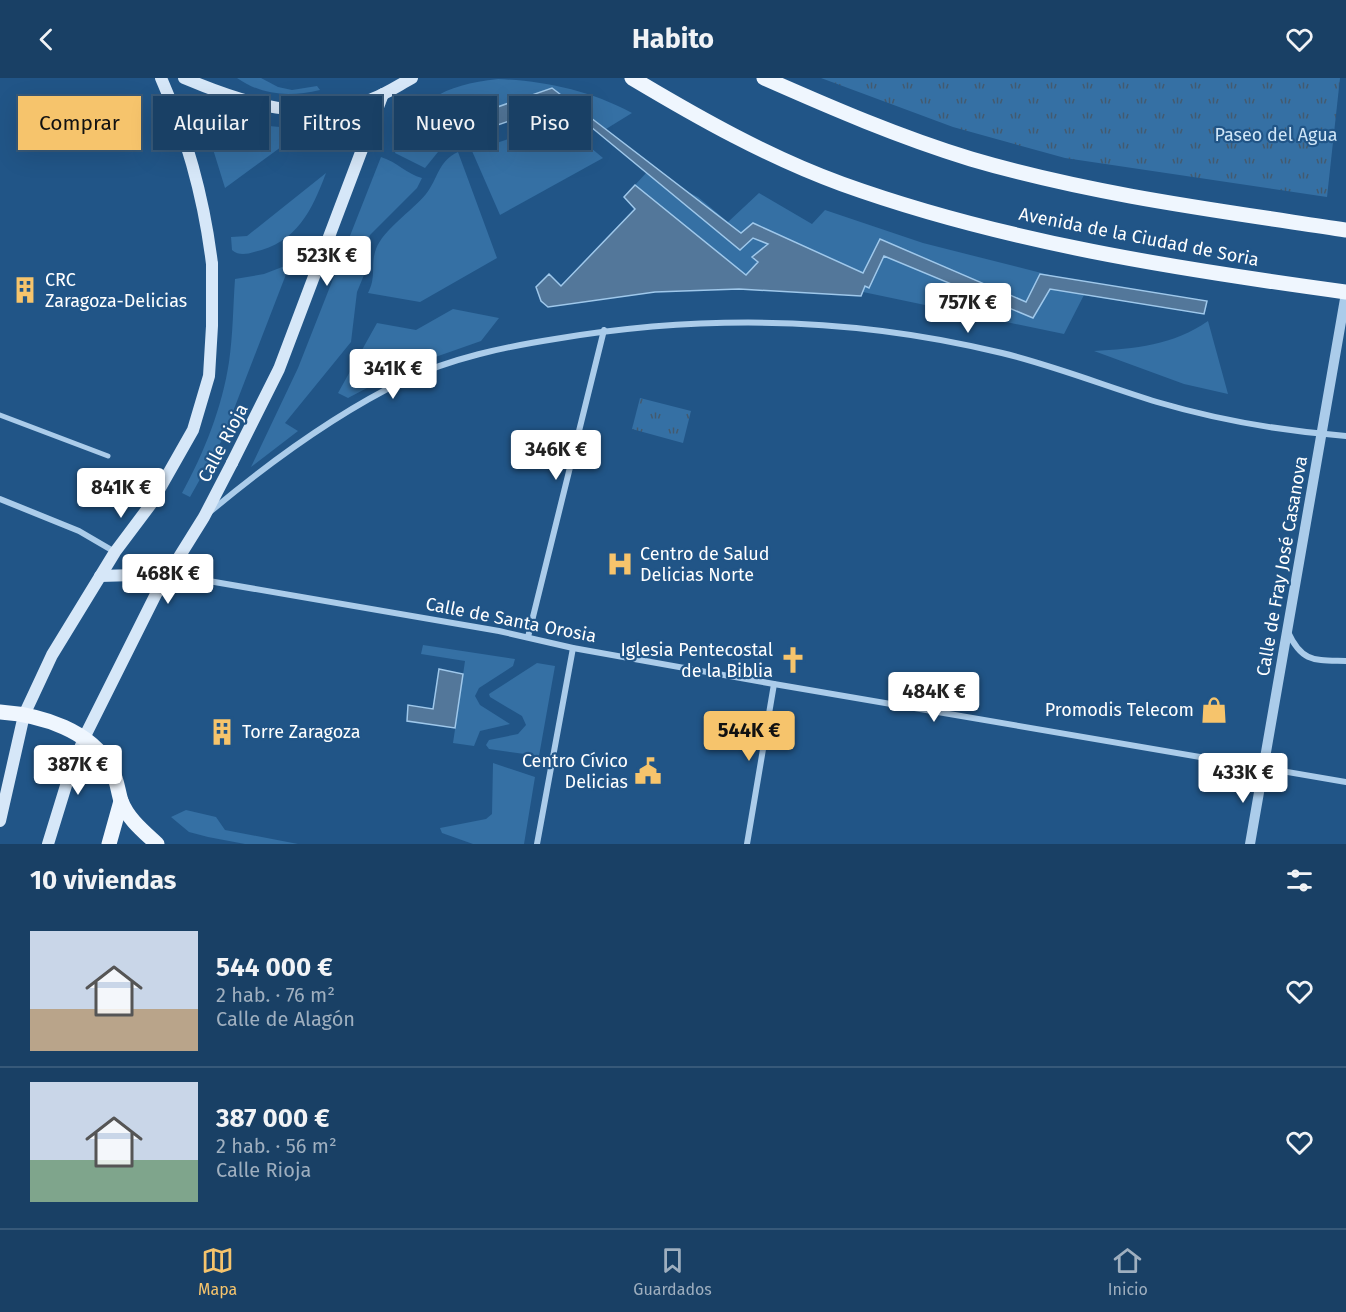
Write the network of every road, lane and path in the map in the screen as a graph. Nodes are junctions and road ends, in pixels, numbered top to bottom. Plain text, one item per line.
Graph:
1 (161, 78) edge
2 (184, 78) edge
3 (389, 78) edge
4 (412, 78) edge
5 (632, 78) edge
6 (764, 78) edge
7 (383, 94) junction
8 (1346, 230) edge
9 (1346, 292) edge
10 (604, 330) junction
11 (0, 415) edge
12 (1322, 434) junction
13 (1346, 436) edge
14 (108, 456) dead end
15 (0, 499) edge
16 (204, 517) junction
17 (115, 552) junction
18 (168, 574) junction
19 (100, 576) junction
20 (1288, 631) junction
21 (528, 637) junction
22 (573, 648) junction
23 (1346, 661) edge
24 (774, 684) junction
25 (0, 712) edge
26 (24, 715) junction
27 (84, 738) junction
28 (1262, 767) junction
29 (1346, 782) edge
30 (121, 801) junction
31 (0, 821) edge
32 (48, 844) edge
33 (109, 844) edge
34 (157, 844) edge
35 (537, 844) edge
36 (747, 844) edge
37 (1250, 844) edge

1 - 17 main road, Calle Rioja, bridge
2 - 7 main road
3 - 7 main road, Calle Rioja
4 - 7 main road
5 - 9 main road, Avenida de la Ciudad de Soria
6 - 8 main road
7 - 16 main road, Calle Rioja, bridge
9 - 12 street, Calle de Fray José Casanova
10 - 12 street
10 - 16 street
10 - 21 street
11 - 14 street
12 - 13 street
12 - 20 street, Calle de Fray José Casanova
15 - 17 street
16 - 18 main road, Calle Rioja
17 - 19 main road, Calle Rioja
18 - 19 main road
18 - 21 street, Calle de Santa Orosia
18 - 27 main road, Calle Rioja
19 - 26 main road, Calle Rioja
20 - 23 street
20 - 28 street, Calle de Fray José Casanova
21 - 22 street, Calle de Santa Orosia
22 - 24 street, Calle de Santa Orosia
22 - 35 street
24 - 28 street, Calle de Santa Orosia
24 - 36 street
25 - 26 main road
26 - 27 main road
26 - 31 main road, Calle Rioja
27 - 30 main road
27 - 32 main road, Calle Rioja
28 - 29 street, Calle de Santa Orosia
28 - 37 street, Calle de Fray José Casanova
30 - 33 main road
30 - 34 main road

